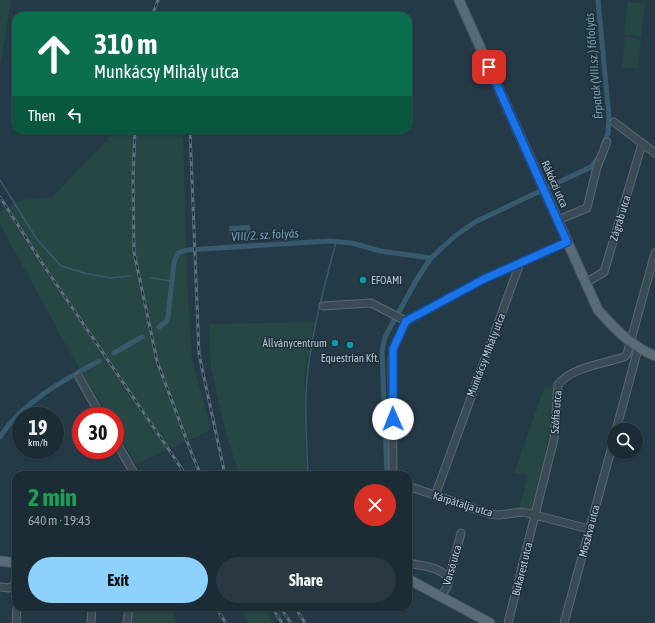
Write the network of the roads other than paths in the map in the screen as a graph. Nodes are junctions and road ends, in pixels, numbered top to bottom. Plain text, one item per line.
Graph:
1 (459, 0) edge
2 (614, 122) dead end
3 (607, 142) dead end
4 (642, 144) junction
5 (655, 153) edge
6 (558, 220) junction
7 (567, 242) junction
8 (655, 253) edge
9 (520, 264) junction
10 (585, 283) junction
11 (323, 306) dead end
12 (406, 321) junction
13 (635, 346) junction
14 (627, 354) junction
15 (655, 356) edge
16 (635, 358) junction
17 (79, 377) dead end
18 (96, 407) edge
19 (618, 423) edge
20 (124, 456) edge
21 (608, 459) edge
22 (133, 471) edge
23 (393, 471) edge
24 (412, 487) edge
25 (435, 496) junction
26 (536, 514) junction
27 (589, 529) junction
28 (461, 533) dead end
29 (0, 561) edge
30 (12, 562) edge
31 (412, 564) edge
32 (448, 578) junction
33 (412, 581) edge
34 (12, 586) edge
35 (0, 587) edge
36 (441, 596) junction
37 (17, 611) edge
38 (92, 611) edge
39 (128, 611) edge
40 (16, 623) edge
41 (91, 623) edge
42 (127, 623) edge
43 (490, 623) edge
44 (508, 623) edge
45 (564, 623) edge

1 - 6 main road, Rákóczi utca
2 - 4 street
3 - 6 street
4 - 5 street
4 - 10 street, Zágráb utca
6 - 7 main road, Rákóczi utca
7 - 9 street
7 - 10 main road, Rákóczi utca
8 - 13 street
9 - 12 street
9 - 25 street, Munkácsy Mihály utca
10 - 13 main road, Rákóczi utca
11 - 12 street
12 - 23 street
13 - 14 street
13 - 15 main road, Rákóczi utca
13 - 16 street
14 - 16 street
14 - 26 street, Szófia utca
16 - 19 street
17 - 18 street
20 - 22 street
21 - 27 street, Moszkva utca
24 - 25 street, Kárpátalja utca
25 - 26 street, Kárpátalja utca
26 - 27 street, Kárpátalja utca
26 - 44 street, Bukarest utca
27 - 45 street, Moszkva utca
28 - 32 street, Varsó utca
29 - 30 main road
31 - 32 street
32 - 36 street, Varsó utca
33 - 36 main road
34 - 35 street
36 - 43 main road
37 - 40 street
38 - 41 street
39 - 42 street

